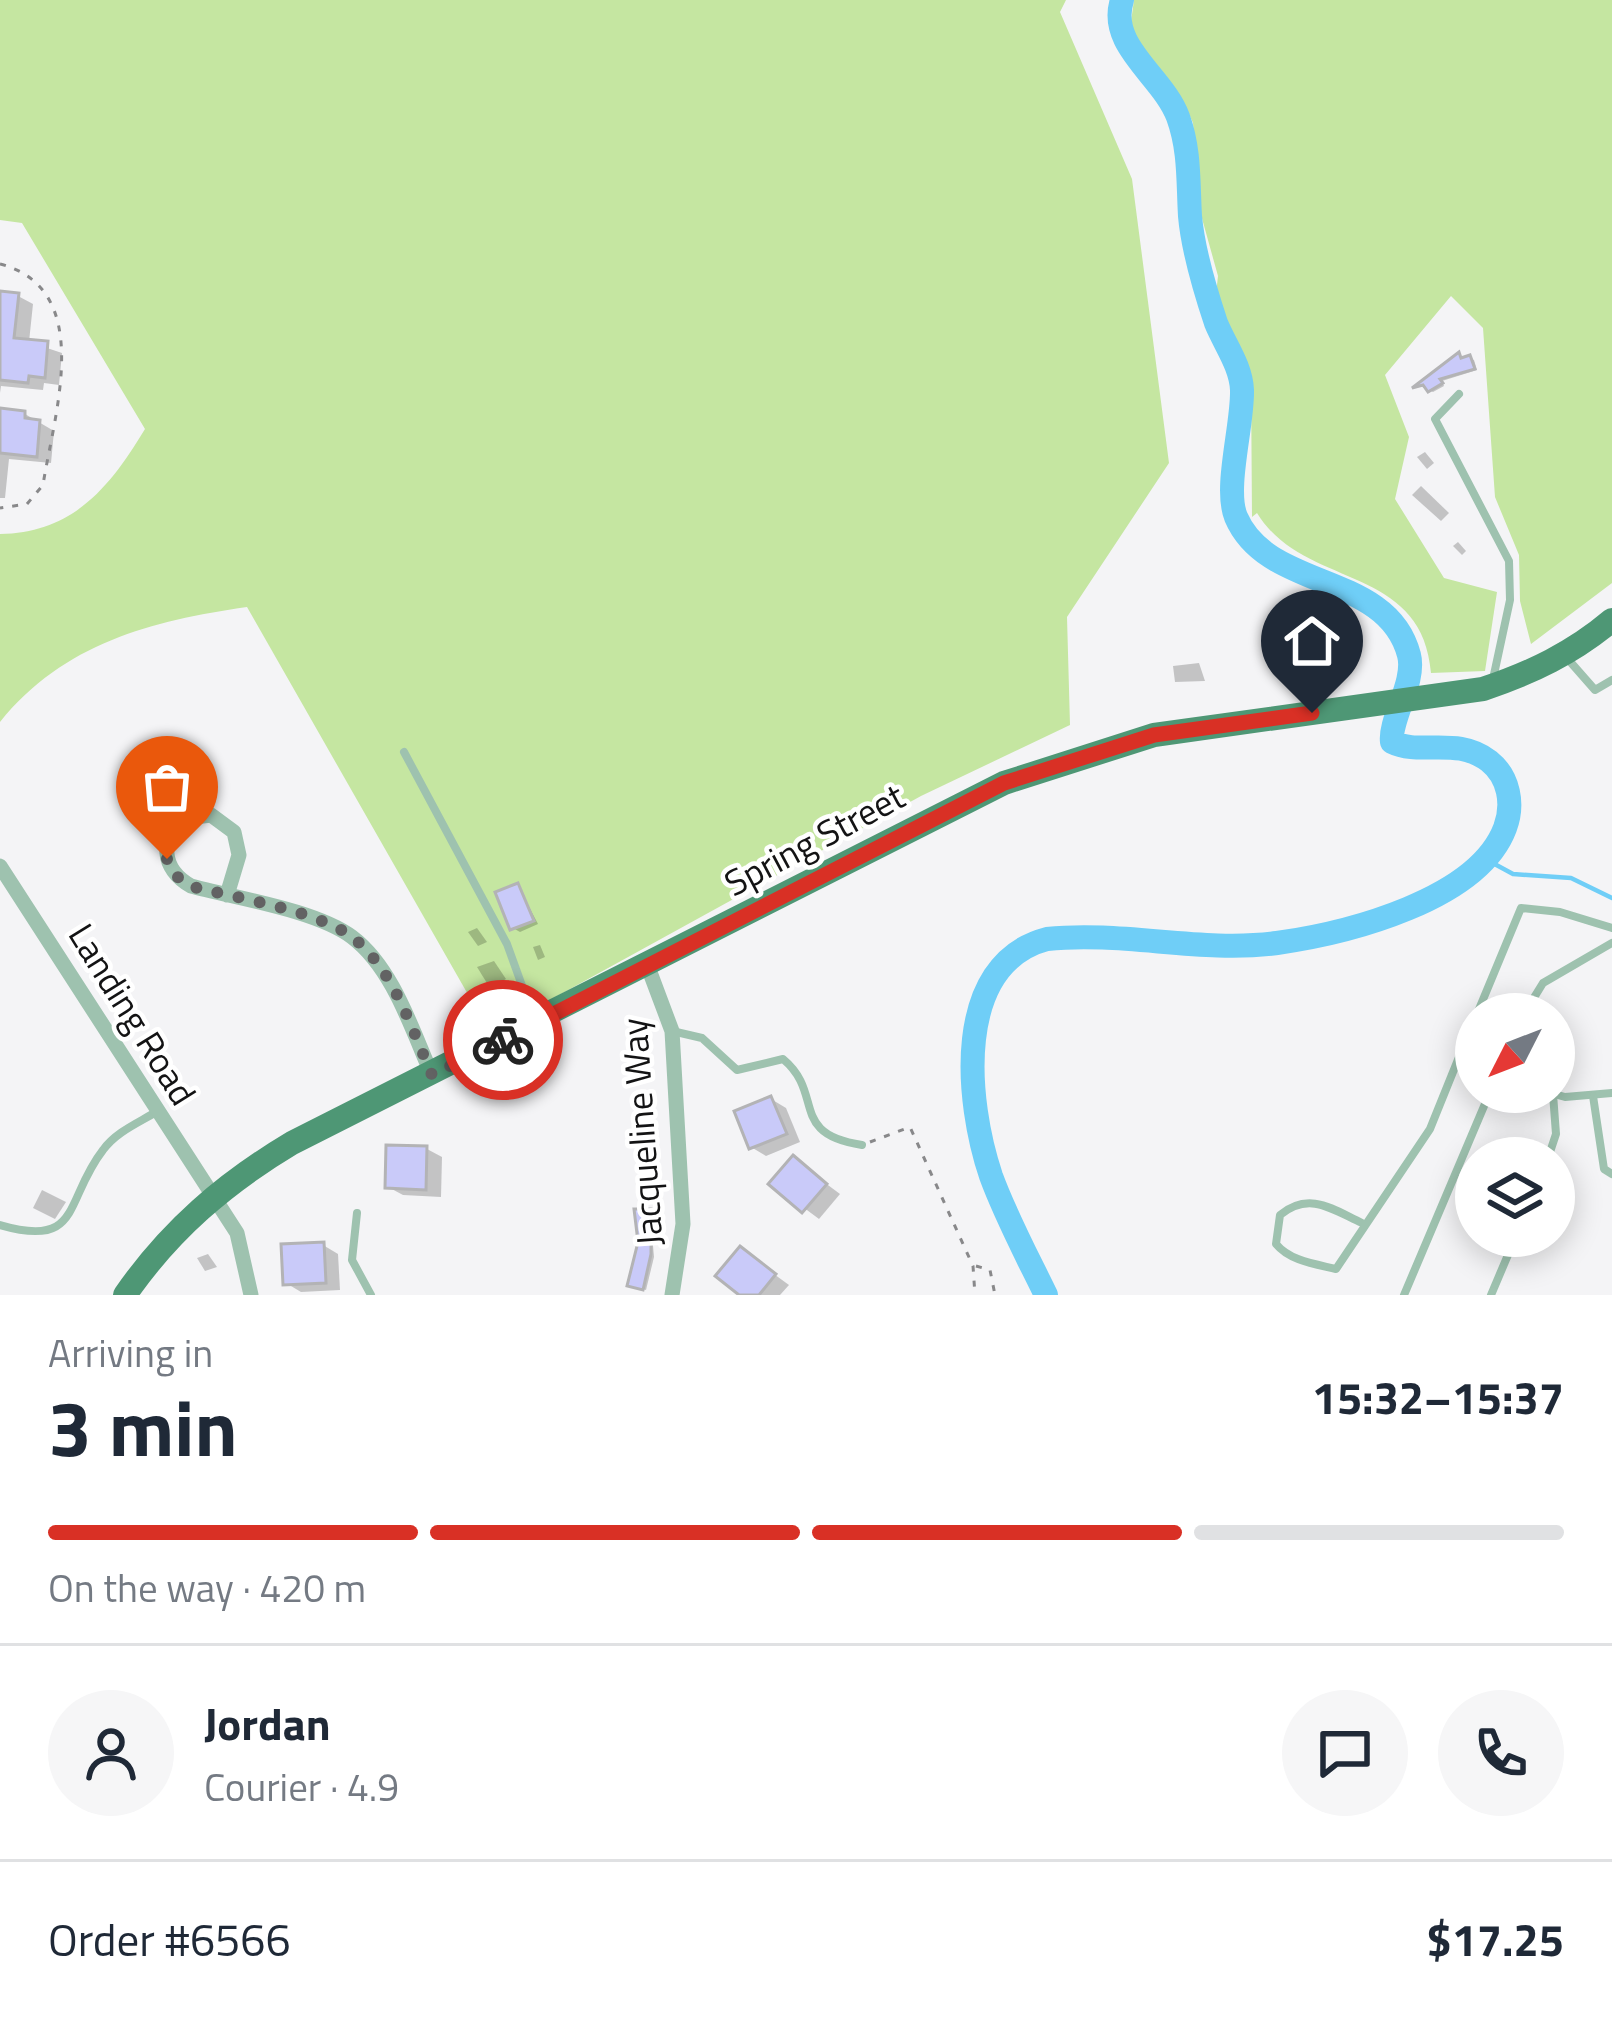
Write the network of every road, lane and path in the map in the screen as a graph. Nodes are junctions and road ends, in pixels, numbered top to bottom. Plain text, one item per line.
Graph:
1 (0, 264) edge
2 (1459, 394) dead end
3 (0, 508) edge
4 (1612, 620) edge
5 (1564, 655) junction
6 (1612, 680) edge
7 (1492, 686) junction
8 (404, 752) dead end
9 (0, 866) edge
10 (226, 896) junction
11 (1612, 928) edge
12 (1612, 943) edge
13 (648, 967) junction
14 (1485, 993) edge
15 (1540, 993) edge
16 (536, 1023) junction
17 (673, 1031) junction
18 (1455, 1067) edge
19 (432, 1075) junction
20 (1612, 1093) edge
21 (1575, 1095) edge
22 (1593, 1096) junction
23 (158, 1112) junction
24 (1481, 1113) edge
25 (862, 1145) joint
26 (1612, 1174) edge
27 (213, 1196) junction
28 (357, 1213) dead end
29 (1362, 1223) junction
30 (1, 1226) edge
31 (1507, 1257) edge
32 (973, 1265) junction
33 (673, 1292) edge
34 (125, 1295) edge
35 (251, 1295) edge
36 (371, 1295) edge
37 (691, 1295) edge
38 (975, 1295) edge
39 (995, 1295) edge
40 (1404, 1295) edge
41 (1491, 1295) edge

1 - 3 path
2 - 7 lane
4 - 5 main road, Spring Street
5 - 6 lane
5 - 7 main road, Spring Street
7 - 13 main road, Spring Street
8 - 16 lane
9 - 23 street, Landing Road
10 - 10 street
10 - 19 street
11 - 14 lane
12 - 15 lane
13 - 16 main road, Spring Street
13 - 17 street, Jacqueline Way
16 - 19 main road, Spring Street
17 - 25 lane
17 - 33 street, Jacqueline Way
18 - 29 lane
19 - 27 main road, Spring Street
20 - 22 lane
21 - 22 lane
22 - 26 lane
23 - 27 street, Landing Road
23 - 30 lane
24 - 40 lane
25 - 32 path
27 - 34 main road, Spring Street
27 - 35 street, Landing Road
28 - 36 lane
29 - 29 lane
31 - 41 lane
32 - 38 path
32 - 39 path
33 - 37 lane

